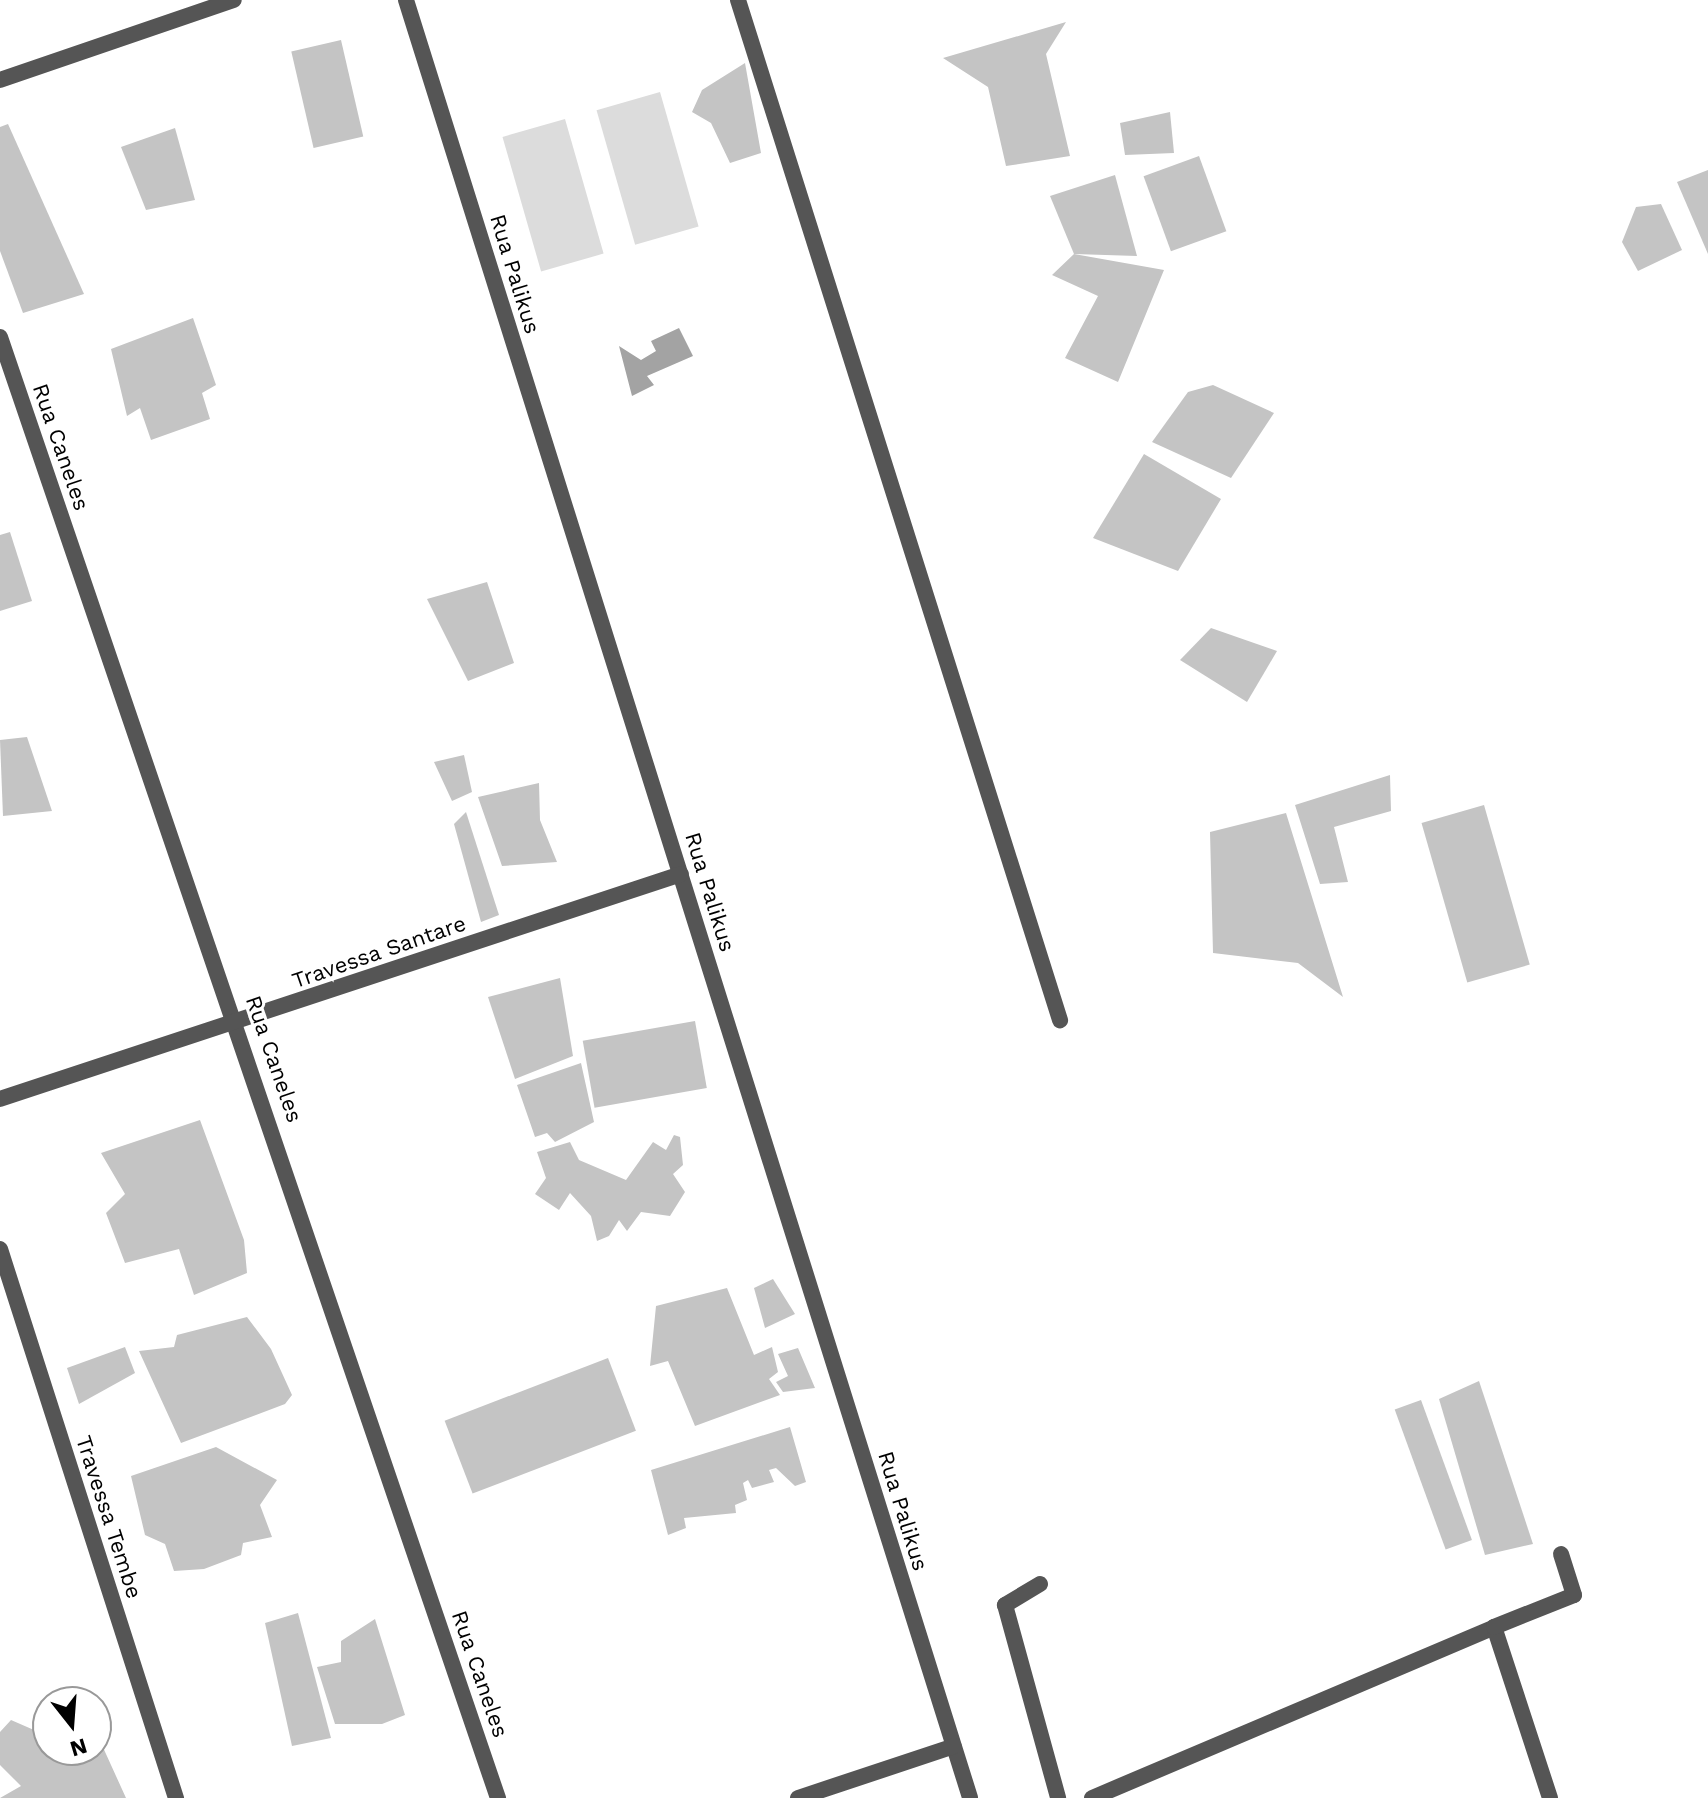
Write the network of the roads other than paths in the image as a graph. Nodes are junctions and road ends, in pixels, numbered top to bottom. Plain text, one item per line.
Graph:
1 (234, 0) edge
2 (406, 0) edge
3 (738, 0) edge
4 (0, 80) edge
5 (0, 337) edge
6 (681, 874) junction
7 (1060, 1020) dead end
8 (239, 1023) junction
9 (0, 1099) edge
10 (0, 1249) edge
11 (1561, 1554) dead end
12 (1040, 1584) dead end
13 (1494, 1627) junction
14 (954, 1746) junction
15 (176, 1798) edge
16 (498, 1798) edge
17 (798, 1798) edge
18 (970, 1798) edge
19 (1058, 1798) edge
20 (1092, 1798) edge
21 (1550, 1798) edge

1 - 4 street
2 - 6 street, Rua Palikus
3 - 7 street
5 - 8 street, Rua Caneles
6 - 8 street, Travessa Santare
6 - 14 street, Rua Palikus
8 - 9 street, Travessa Santare
8 - 16 street, Rua Caneles
10 - 15 street, Travessa Tembe
11 - 13 street
12 - 19 street
13 - 20 street
13 - 21 street
14 - 17 street
14 - 18 street, Rua Palikus

